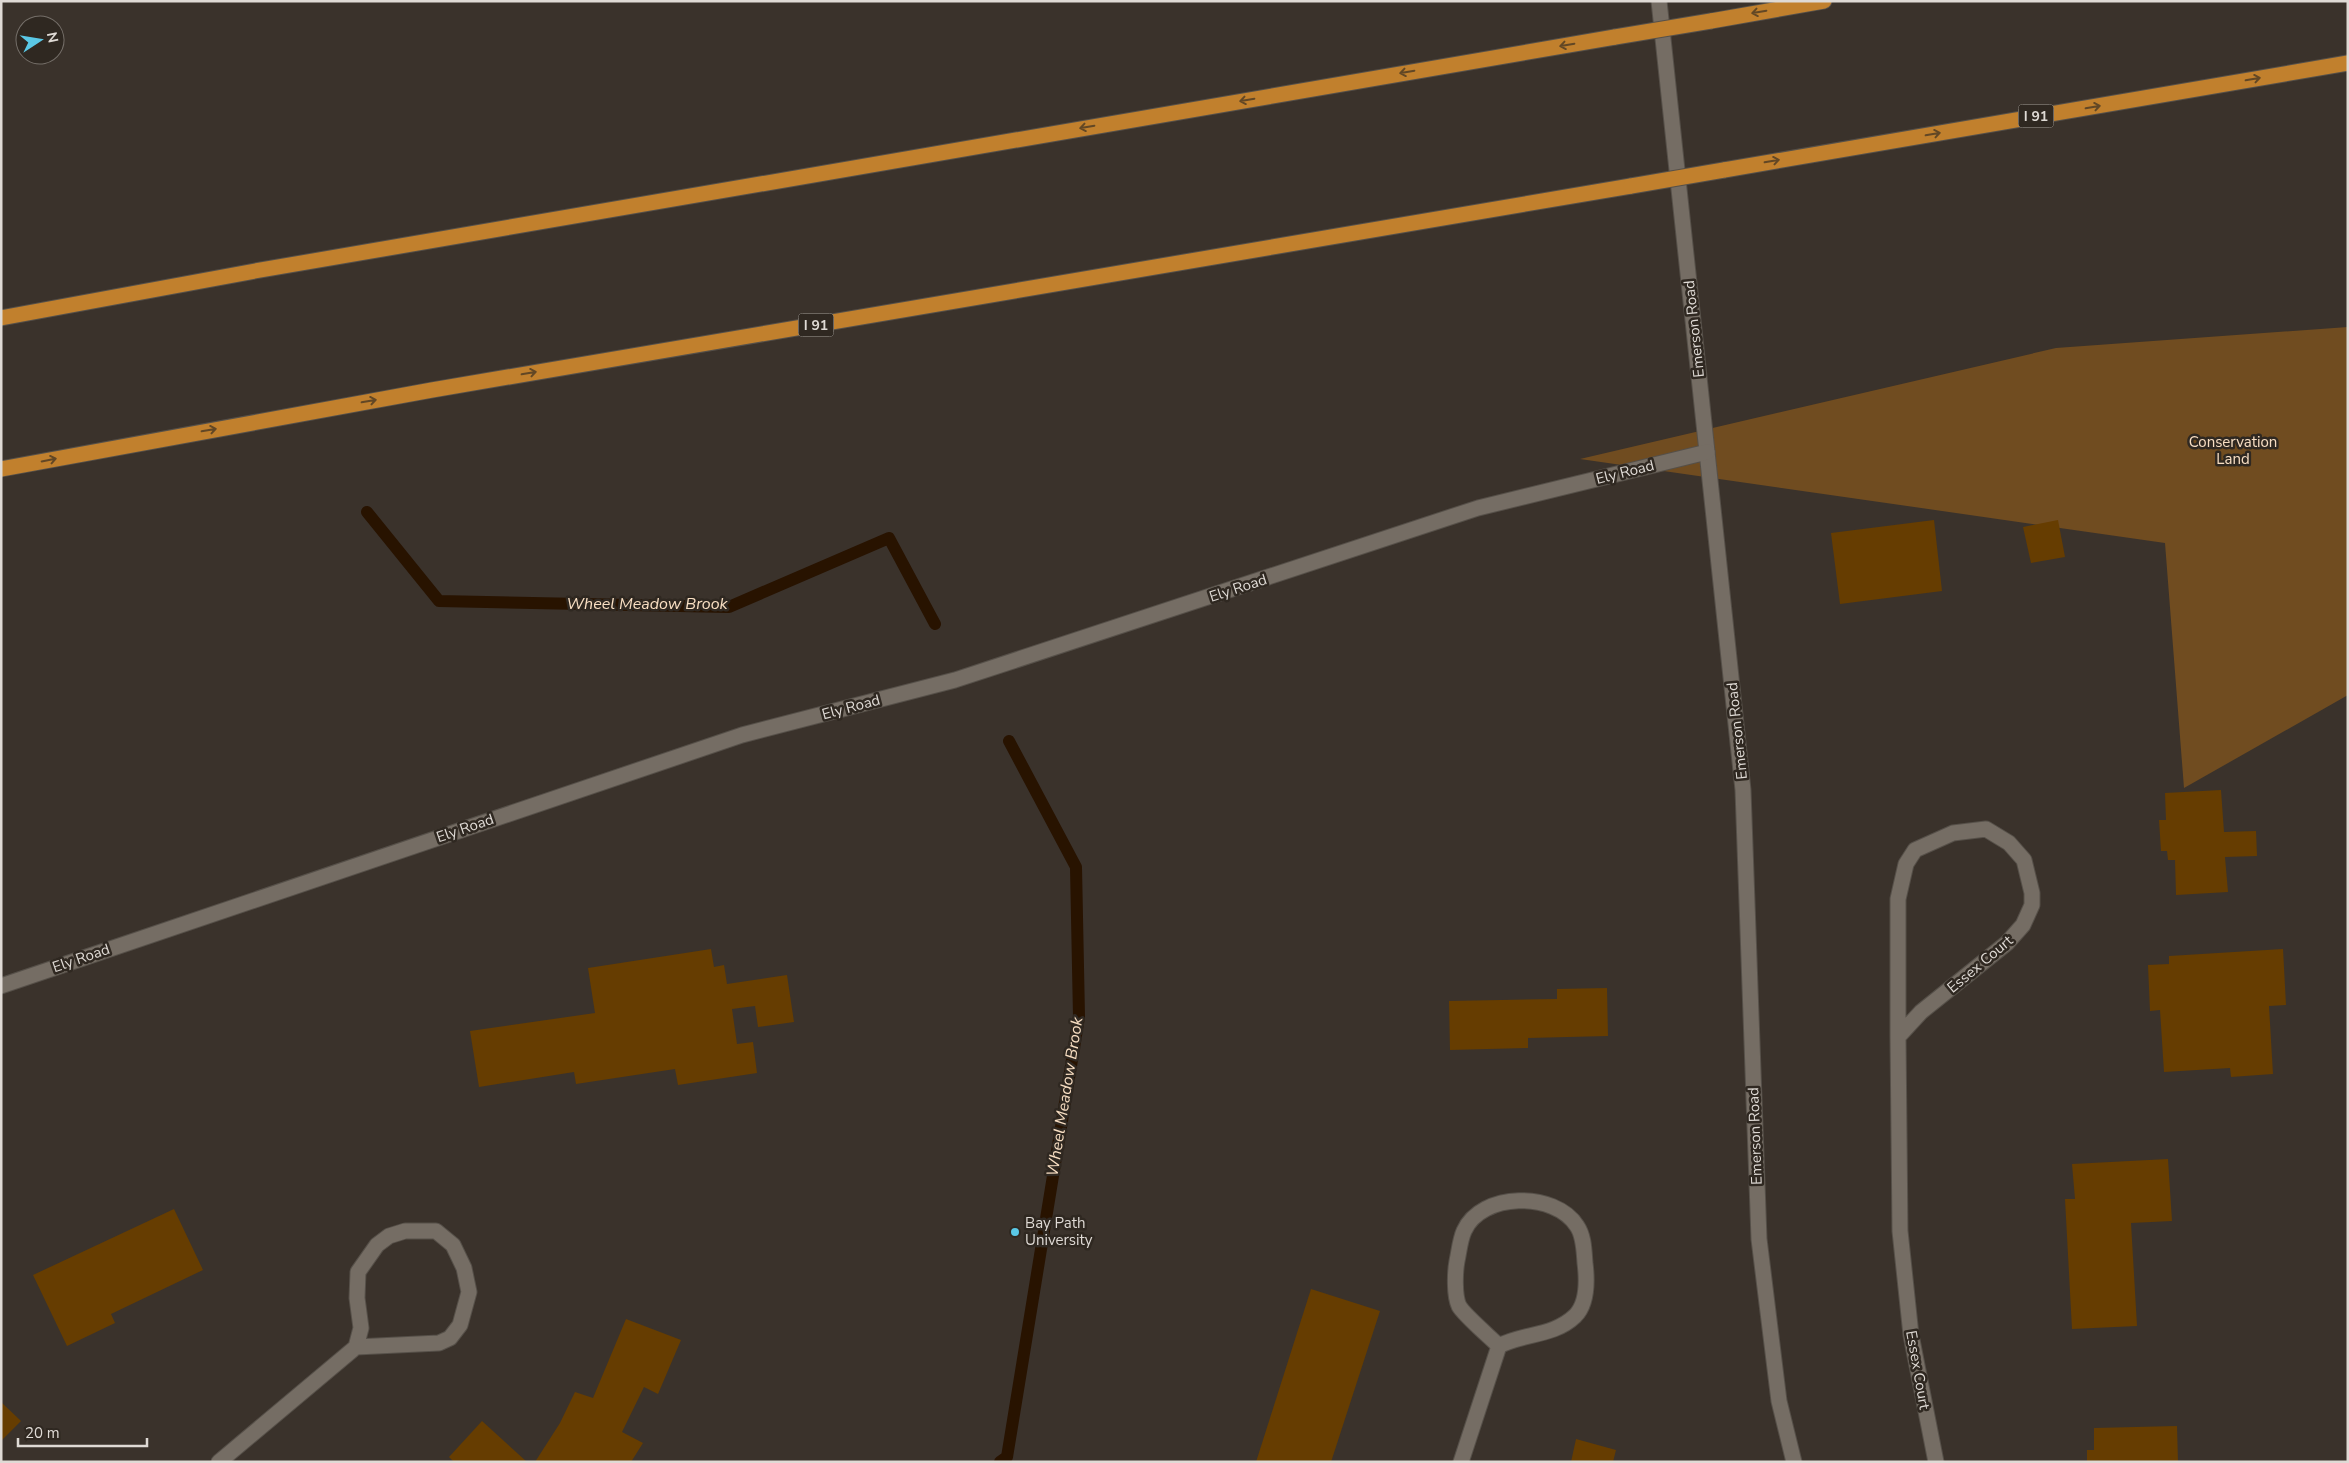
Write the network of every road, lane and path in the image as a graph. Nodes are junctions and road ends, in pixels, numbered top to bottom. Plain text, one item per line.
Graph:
1 (1659, 1) edge
2 (1824, 1) edge
3 (2348, 63) edge
4 (1, 318) edge
5 (1707, 452) junction
6 (1, 469) edge
7 (1, 986) edge
8 (1898, 1037) junction
9 (1499, 1346) junction
10 (356, 1347) junction
11 (219, 1462) edge
12 (1461, 1462) edge
13 (1794, 1462) edge
14 (1936, 1462) edge

1 - 5 street, Emerson Road
2 -> 4 highway, bridge
6 -> 3 highway, I 91, bridge
5 - 7 street, Ely Road
5 - 13 street, Emerson Road
8 - 8 street, Essex Court
8 - 14 street, Essex Court
9 - 9 street
9 - 12 street
10 - 10 street
10 - 11 street

